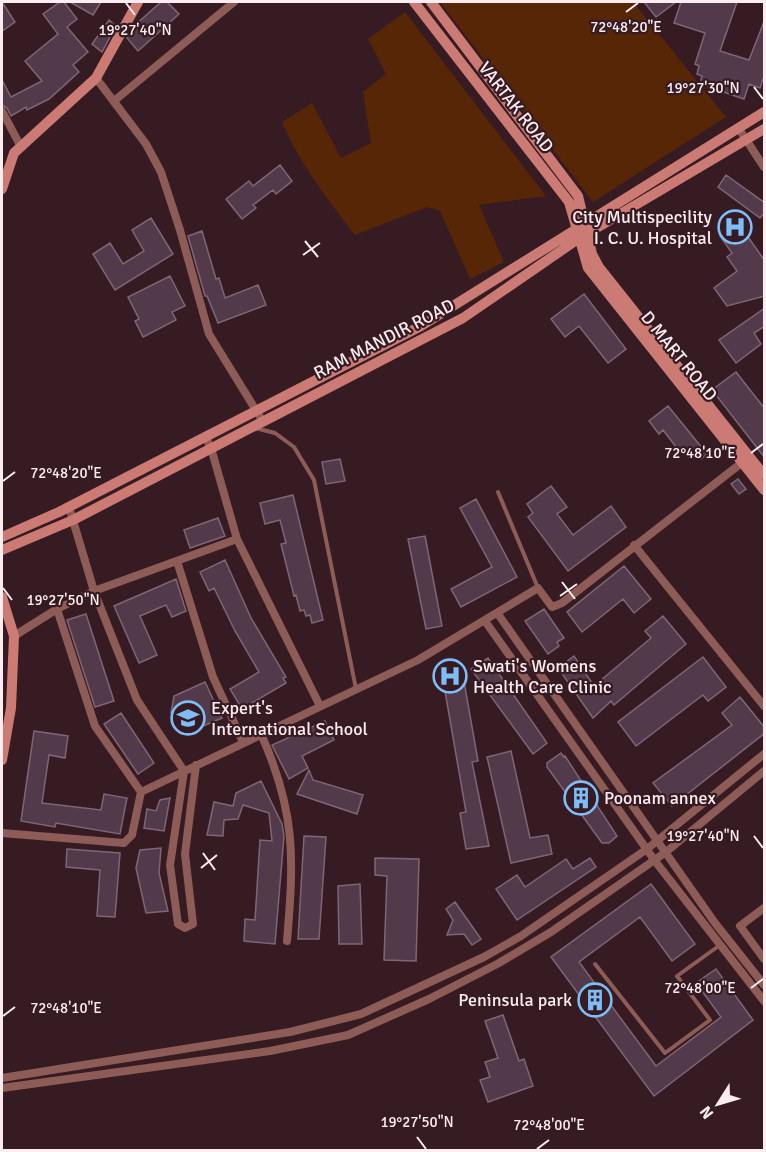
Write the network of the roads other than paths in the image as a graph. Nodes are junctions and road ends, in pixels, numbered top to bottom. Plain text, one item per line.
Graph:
1 (138, 2) edge
2 (234, 2) edge
3 (414, 2) edge
4 (430, 2) edge
5 (96, 78) junction
6 (114, 101) junction
7 (2, 111) edge
8 (765, 112) edge
9 (739, 129) junction
10 (765, 129) edge
11 (747, 140) junction
12 (21, 147) junction
13 (765, 167) edge
14 (2, 189) edge
15 (582, 231) junction
16 (260, 416) junction
17 (251, 427) junction
18 (205, 436) junction
19 (211, 448) junction
20 (747, 460) junction
21 (765, 475) edge
22 (765, 490) edge
23 (498, 492) dead end
24 (69, 507) junction
25 (73, 520) junction
26 (2, 537) edge
27 (237, 539) junction
28 (634, 545) junction
29 (2, 550) edge
30 (177, 561) junction
31 (538, 588) junction
32 (94, 591) junction
33 (2, 597) edge
34 (57, 609) junction
35 (498, 614) junction
36 (485, 621) junction
37 (14, 636) junction
38 (356, 689) junction
39 (320, 706) junction
40 (765, 706) edge
41 (261, 734) junction
42 (243, 742) junction
43 (765, 754) edge
44 (2, 760) edge
45 (196, 765) junction
46 (184, 771) junction
47 (765, 771) edge
48 (141, 792) junction
49 (2, 833) edge
50 (658, 841) junction
51 (647, 849) junction
52 (666, 852) junction
53 (655, 861) junction
54 (190, 894) junction
55 (174, 898) junction
56 (765, 908) edge
57 (748, 938) junction
58 (287, 941) dead end
59 (720, 945) junction
60 (735, 948) junction
61 (765, 958) edge
62 (470, 963) junction
63 (595, 964) dead end
64 (476, 975) junction
65 (765, 985) edge
66 (408, 992) junction
67 (765, 1001) edge
68 (415, 1005) junction
69 (213, 1046) junction
70 (213, 1059) junction
71 (59, 1070) junction
72 (2, 1078) edge
73 (60, 1080) junction
74 (2, 1088) edge

1 - 5 main road
2 - 6 street
3 - 15 main road, VARTAK ROAD
4 - 15 main road, VARTAK ROAD
5 - 6 street
5 - 12 main road
6 - 16 street
7 - 12 street
8 - 9 main road
9 - 11 street
9 - 15 main road
10 - 11 main road, RAM MANDIR ROAD
11 - 13 street
11 - 15 main road, RAM MANDIR ROAD
12 - 14 main road
15 - 16 main road, RAM MANDIR ROAD
15 - 20 main road, D MART ROAD
16 - 17 main road, RAM MANDIR ROAD
16 - 18 main road
17 - 19 main road, RAM MANDIR ROAD
17 - 38 lane
18 - 19 street
18 - 24 main road
19 - 25 main road, RAM MANDIR ROAD
19 - 27 street
20 - 21 main road, D MART ROAD
20 - 22 main road, D MART ROAD
20 - 28 street
23 - 31 lane
24 - 25 street
24 - 26 main road
25 - 29 main road, RAM MANDIR ROAD
25 - 32 street
27 - 30 street
27 - 39 street
28 - 31 street
28 - 40 street
30 - 32 street
30 - 42 street
31 - 35 street
32 - 34 street
32 - 46 street
33 - 37 main road
34 - 37 street
34 - 48 street
35 - 36 street
35 - 50 street
36 - 38 street
36 - 51 street
37 - 44 main road
38 - 39 street
39 - 41 street
41 - 42 street
41 - 58 street
42 - 45 street
43 - 50 street
45 - 46 street
45 - 54 street
46 - 48 street
46 - 55 street
47 - 52 street
48 - 49 street
50 - 51 street
50 - 52 street
51 - 53 street
51 - 62 street
52 - 53 street
52 - 60 street
53 - 59 street
53 - 64 street
54 - 55 street
54 - 55 street
56 - 57 street
57 - 60 street
57 - 61 street
59 - 63 lane
59 - 67 street
60 - 65 street
62 - 64 street
62 - 66 street
64 - 68 street
66 - 68 street
66 - 69 street
68 - 70 street
69 - 70 street
69 - 71 street
70 - 73 street
71 - 72 street
71 - 73 street
73 - 74 street

